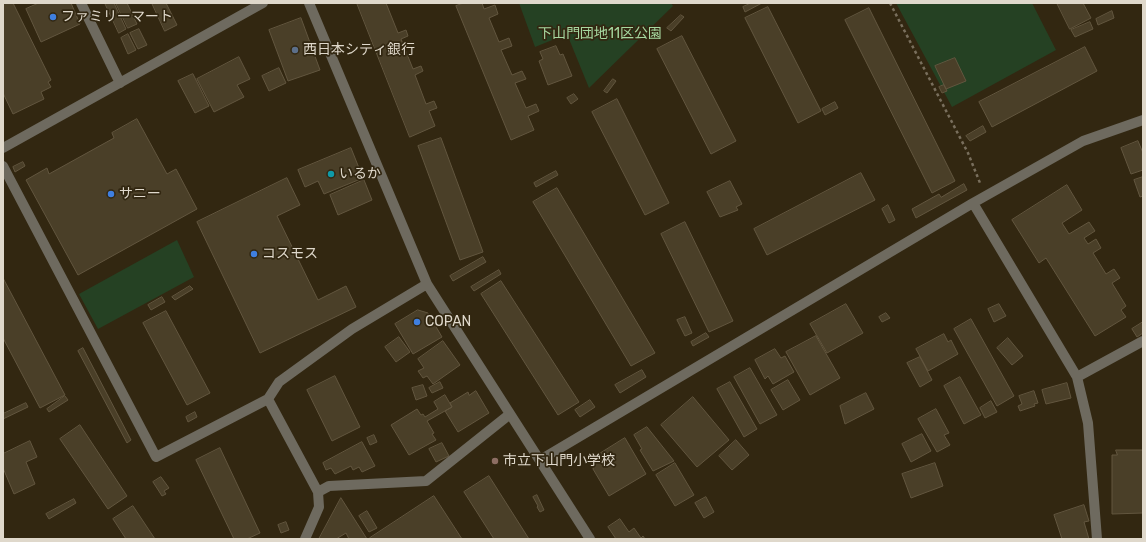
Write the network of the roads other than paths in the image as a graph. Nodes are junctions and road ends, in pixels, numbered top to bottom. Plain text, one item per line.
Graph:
1 (81, 3) edge
2 (263, 3) edge
3 (309, 3) edge
4 (120, 82) junction
5 (1143, 120) edge
6 (3, 148) edge
7 (3, 166) edge
8 (973, 203) junction
9 (428, 284) junction
10 (1143, 341) edge
11 (1077, 377) junction
12 (268, 398) junction
13 (510, 414) junction
14 (540, 460) junction
15 (318, 492) junction
16 (305, 539) edge
17 (590, 539) edge
18 (1097, 539) edge

1 - 4 street
2 - 4 street
3 - 9 street
4 - 6 street
5 - 8 street
7 - 12 street
8 - 11 street
8 - 14 street
9 - 12 street
9 - 13 street
10 - 11 street
11 - 18 street
12 - 15 street
13 - 14 street
13 - 15 street
14 - 17 street
15 - 16 street

